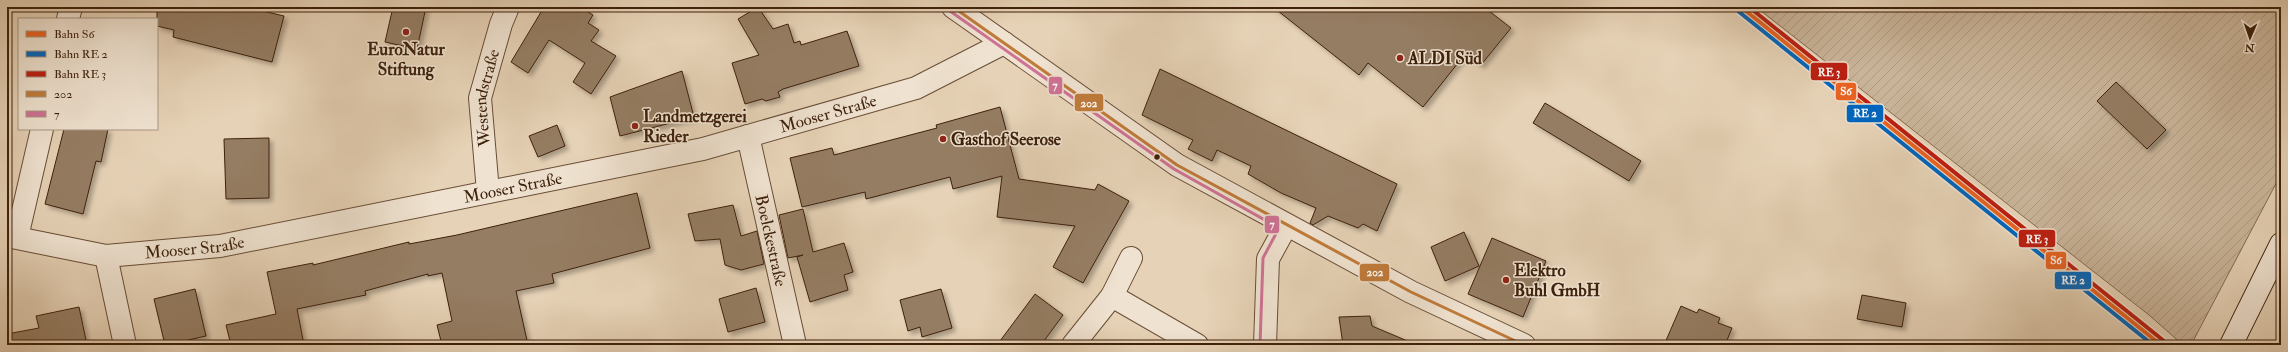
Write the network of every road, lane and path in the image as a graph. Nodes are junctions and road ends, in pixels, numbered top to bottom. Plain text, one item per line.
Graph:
1 (71, 7) edge
2 (508, 7) edge
3 (953, 7) edge
4 (68, 18) edge
5 (1004, 43) junction
6 (42, 130) edge
7 (748, 136) junction
8 (488, 192) junction
9 (1286, 226) junction
10 (12, 236) edge
11 (2281, 244) edge
12 (106, 256) junction
13 (1131, 258) dead end
14 (1112, 296) junction
15 (125, 345) edge
16 (795, 345) edge
17 (1073, 345) edge
18 (1197, 345) edge
19 (1265, 345) edge
20 (1524, 345) edge
21 (2231, 345) edge

1 - 4 street
2 - 8 street, Westendstraße
3 - 5 street
5 - 7 street, Mooser Straße
5 - 9 street
6 - 10 street
7 - 8 street, Mooser Straße
7 - 16 street, Boelckestraße
8 - 12 street, Mooser Straße
9 - 19 street
9 - 20 street
10 - 12 street, Mooser Straße
11 - 21 street
12 - 15 street
13 - 14 street
14 - 17 street
14 - 18 street

